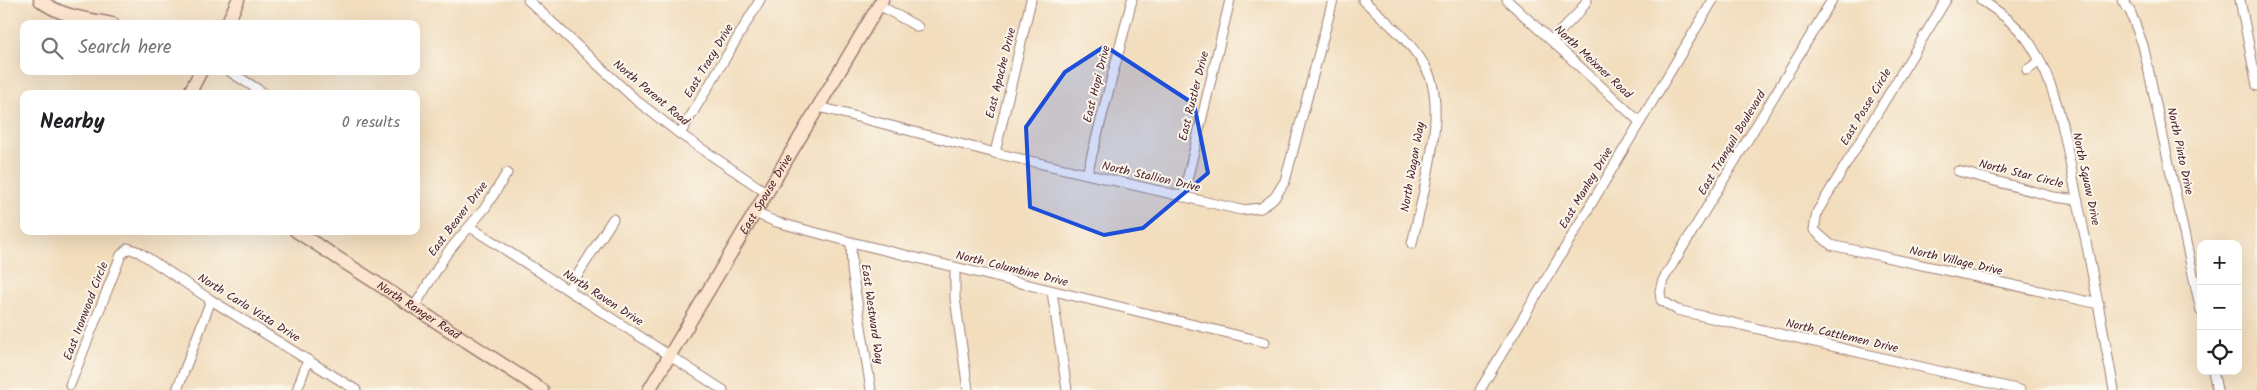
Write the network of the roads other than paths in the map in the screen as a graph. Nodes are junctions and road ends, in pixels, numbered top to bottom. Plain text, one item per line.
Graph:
1 (40, 0) edge
2 (238, 0) edge
3 (528, 0) edge
4 (760, 0) edge
5 (1031, 0) edge
6 (1132, 0) edge
7 (1230, 0) edge
8 (1333, 0) edge
9 (1363, 0) edge
10 (1507, 0) edge
11 (1587, 0) edge
12 (1713, 0) edge
13 (1832, 0) edge
14 (1946, 0) edge
15 (1981, 0) edge
16 (2122, 0) edge
17 (2240, 0) edge
18 (880, 2) edge
19 (92, 20) edge
20 (229, 20) edge
21 (918, 27) dead end
22 (1552, 40) junction
23 (2040, 61) junction
24 (2027, 70) dead end
25 (199, 75) edge
26 (235, 75) edge
27 (2257, 86) edge
28 (191, 90) edge
29 (259, 90) edge
30 (819, 107) junction
31 (1640, 122) junction
32 (680, 134) junction
33 (994, 152) junction
34 (1958, 171) dead end
35 (507, 172) dead end
36 (1087, 174) junction
37 (767, 193) junction
38 (1183, 198) junction
39 (2078, 200) junction
40 (755, 213) junction
41 (613, 219) dead end
42 (470, 227) junction
43 (1814, 230) joint
44 (302, 235) edge
45 (851, 242) junction
46 (1412, 244) dead end
47 (128, 248) joint
48 (955, 268) junction
49 (568, 290) junction
50 (1052, 292) junction
51 (2197, 293) edge
52 (210, 300) junction
53 (1661, 300) joint
54 (2099, 304) junction
55 (414, 307) junction
56 (1265, 342) dead end
57 (669, 356) junction
58 (308, 360) junction
59 (2214, 375) edge
60 (70, 385) dead end
61 (177, 390) edge
62 (297, 390) edge
63 (356, 390) edge
64 (542, 390) edge
65 (650, 390) edge
66 (723, 390) edge
67 (871, 390) edge
68 (968, 390) edge
69 (1067, 390) edge
70 (1480, 390) edge
71 (2020, 390) edge
72 (2114, 390) edge
73 (2217, 390) edge

1 - 19 street
2 - 20 street
3 - 32 street, North Parent Road
4 - 32 street, East Tracy Drive
5 - 33 street, East Apache Drive
6 - 36 street, East Hopi Drive
7 - 38 street, East Rustler Drive
8 - 38 street, North Stallion Drive
9 - 46 street, North Wagon Way
10 - 22 street, North Meixner Road
11 - 22 street
12 - 31 street, East Manley Drive
13 - 53 street, East Tranquil Boulevard
14 - 43 street, East Posse Circle
15 - 23 street, North Squaw Drive
16 - 51 street, North Pinto Drive
17 - 27 street
18 - 21 street
18 - 30 street, East Spouse Drive
22 - 31 street, North Meixner Road
23 - 24 street
23 - 39 street, North Squaw Drive
25 - 28 street
26 - 29 street
30 - 33 street, North Stallion Drive
30 - 37 street, East Spouse Drive
31 - 70 street, East Manley Drive
32 - 37 street, North Parent Road
33 - 36 street, North Stallion Drive
34 - 39 street, North Star Circle
35 - 42 street, East Beaver Drive
36 - 38 street, North Stallion Drive
37 - 40 street, East Spouse Drive
39 - 54 street, North Squaw Drive
40 - 45 street, North Columbine Drive
40 - 57 street, East Spouse Drive
41 - 49 street
42 - 49 street, North Raven Drive
42 - 55 street, East Beaver Drive
43 - 54 street, North Village Drive
44 - 55 street, North Ranger Road
45 - 48 street, North Columbine Drive
45 - 67 street, East Westward Way
47 - 52 street, North Carla Vista Drive
47 - 60 street, East Ironwood Circle
48 - 50 street, North Columbine Drive
48 - 68 street
49 - 57 street, North Raven Drive
50 - 56 street, North Columbine Drive
50 - 69 street
52 - 58 street, North Carla Vista Drive
52 - 61 street
53 - 71 street, North Cattlemen Drive
54 - 72 street, North Squaw Drive
55 - 64 street, North Ranger Road
57 - 65 street, East Spouse Drive
57 - 66 street, North Raven Drive
58 - 62 street
58 - 63 street, North Carla Vista Drive
59 - 73 street

